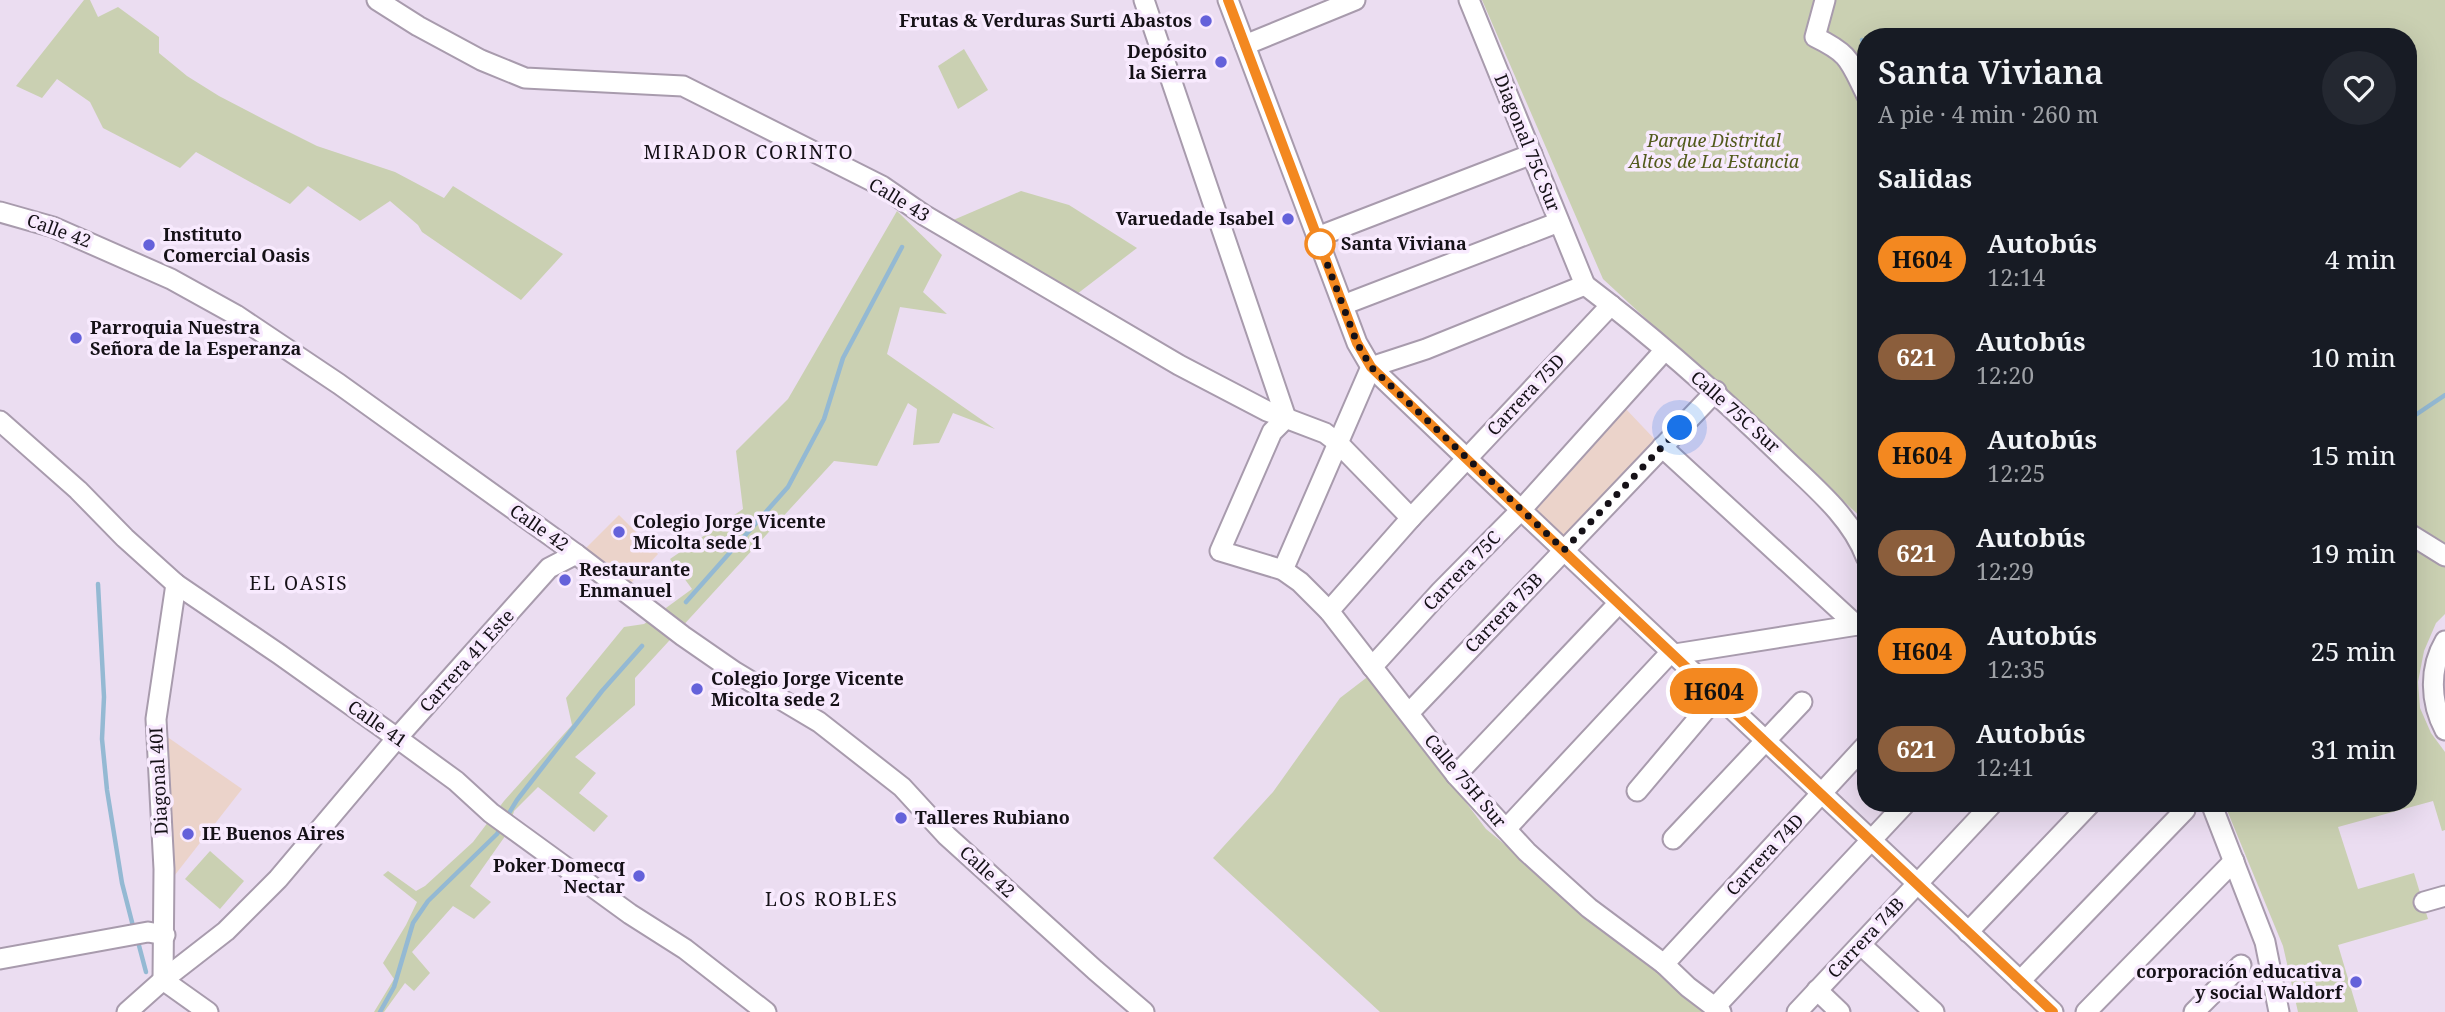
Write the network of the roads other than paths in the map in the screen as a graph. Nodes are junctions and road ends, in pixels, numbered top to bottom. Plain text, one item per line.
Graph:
1 (377, 0) edge
2 (1144, 0) edge
3 (1228, 0) edge
4 (1354, 0) edge
5 (1469, 0) edge
6 (1825, 0) edge
7 (1245, 45) junction
8 (1857, 76) edge
9 (1532, 154) junction
10 (0, 212) edge
11 (1559, 222) junction
12 (1317, 237) junction
13 (1585, 285) junction
14 (1611, 304) junction
15 (1343, 305) junction
16 (1664, 351) junction
17 (1371, 367) junction
18 (1716, 391) junction
19 (1286, 418) junction
20 (0, 421) edge
21 (1338, 443) junction
22 (1662, 447) junction
23 (1467, 459) junction
24 (1521, 510) junction
25 (1411, 518) junction
26 (1857, 538) edge
27 (2417, 539) edge
28 (1564, 550) junction
29 (576, 554) junction
30 (2445, 556) edge
31 (1283, 570) junction
32 (176, 584) junction
33 (1618, 604) junction
34 (1329, 611) junction
35 (1857, 620) edge
36 (1857, 625) edge
37 (2441, 650) edge
38 (1673, 653) junction
39 (1372, 667) junction
40 (1718, 695) junction
41 (1802, 702) dead end
42 (1409, 713) junction
43 (2445, 730) edge
44 (397, 738) junction
45 (1766, 741) junction
46 (1857, 755) edge
47 (1456, 775) junction
48 (1637, 791) dead end
49 (1821, 795) junction
50 (1897, 812) edge
51 (1985, 812) edge
52 (2082, 812) edge
53 (2183, 812) edge
54 (2214, 812) edge
55 (1506, 829) junction
56 (1673, 839) dead end
57 (1869, 841) junction
58 (2234, 861) junction
59 (1917, 884) junction
60 (2445, 896) edge
61 (2424, 902) dead end
62 (1968, 932) junction
63 (156, 934) junction
64 (1861, 945) junction
65 (0, 959) edge
66 (1664, 964) junction
67 (2241, 965) dead end
68 (163, 980) junction
69 (2020, 981) junction
70 (1817, 990) junction
71 (1718, 1010) edge
72 (127, 1012) edge
73 (208, 1012) edge
74 (766, 1012) edge
75 (1144, 1012) edge
76 (1797, 1012) edge
77 (1840, 1012) edge
78 (1934, 1012) edge
79 (2053, 1012) edge
80 (2086, 1012) edge
81 (2194, 1012) edge
82 (2279, 1012) edge

1 - 19 street, Calle 43
2 - 19 street
3 - 7 street
4 - 7 street
5 - 9 street, Diagonal 75C Sur
6 - 8 street
7 - 12 street
9 - 11 street, Diagonal 75C Sur
9 - 12 street
10 - 29 street, Calle 42
11 - 13 street, Diagonal 75C Sur
11 - 15 street
12 - 15 street
13 - 14 street, Calle 75C Sur
13 - 17 street
14 - 16 street, Calle 75C Sur
14 - 23 street, Carrera 75D
15 - 17 street
16 - 18 street, Calle 75C Sur
16 - 24 street, Carrera 75C
17 - 21 street
17 - 23 street
18 - 22 street, Carrera 75B
18 - 26 street, Calle 75C Sur
19 - 21 street, Calle 43
19 - 31 street, Calle 75H Sur
20 - 32 street, Calle 41
21 - 25 street, Calle 43
21 - 31 street
22 - 28 street, Carrera 75B
22 - 35 street
23 - 24 street
23 - 25 street, Carrera 75D
24 - 28 street
24 - 39 street, Carrera 75C
25 - 34 street, Carrera 75D
27 - 30 street
28 - 33 street
28 - 42 street, Carrera 75B
29 - 44 street, Carrera 41 Este
29 - 75 street, Calle 42
31 - 34 street, Calle 75H Sur
32 - 44 street, Calle 41
32 - 63 street, Diagonal 40I
33 - 38 street
33 - 47 street
34 - 39 street, Calle 75H Sur
36 - 38 street
37 - 43 street
38 - 40 street
38 - 55 street
39 - 42 street, Calle 75H Sur
40 - 45 street
40 - 48 street
41 - 45 street
42 - 47 street, Calle 75H Sur
44 - 68 street, Carrera 41 Este
44 - 74 street, Calle 41
45 - 49 street
45 - 56 street
46 - 49 street, Carrera 74D
47 - 55 street, Calle 75H Sur
49 - 57 street
49 - 66 street, Carrera 74D
50 - 57 street
51 - 59 street, Carrera 74B
52 - 62 street
53 - 69 street
54 - 58 street
55 - 66 street, Calle 75H Sur
57 - 59 street
57 - 71 street
58 - 80 street
58 - 82 street
59 - 62 street
59 - 64 street, Carrera 74B
60 - 61 street
62 - 69 street
63 - 65 street
63 - 68 street, Diagonal 40I
64 - 70 street, Carrera 74B
64 - 78 street
66 - 71 street, Calle 75H Sur
67 - 81 street
68 - 72 street, Carrera 41 Este
68 - 73 street
69 - 79 street
70 - 76 street, Carrera 74B
70 - 77 street

